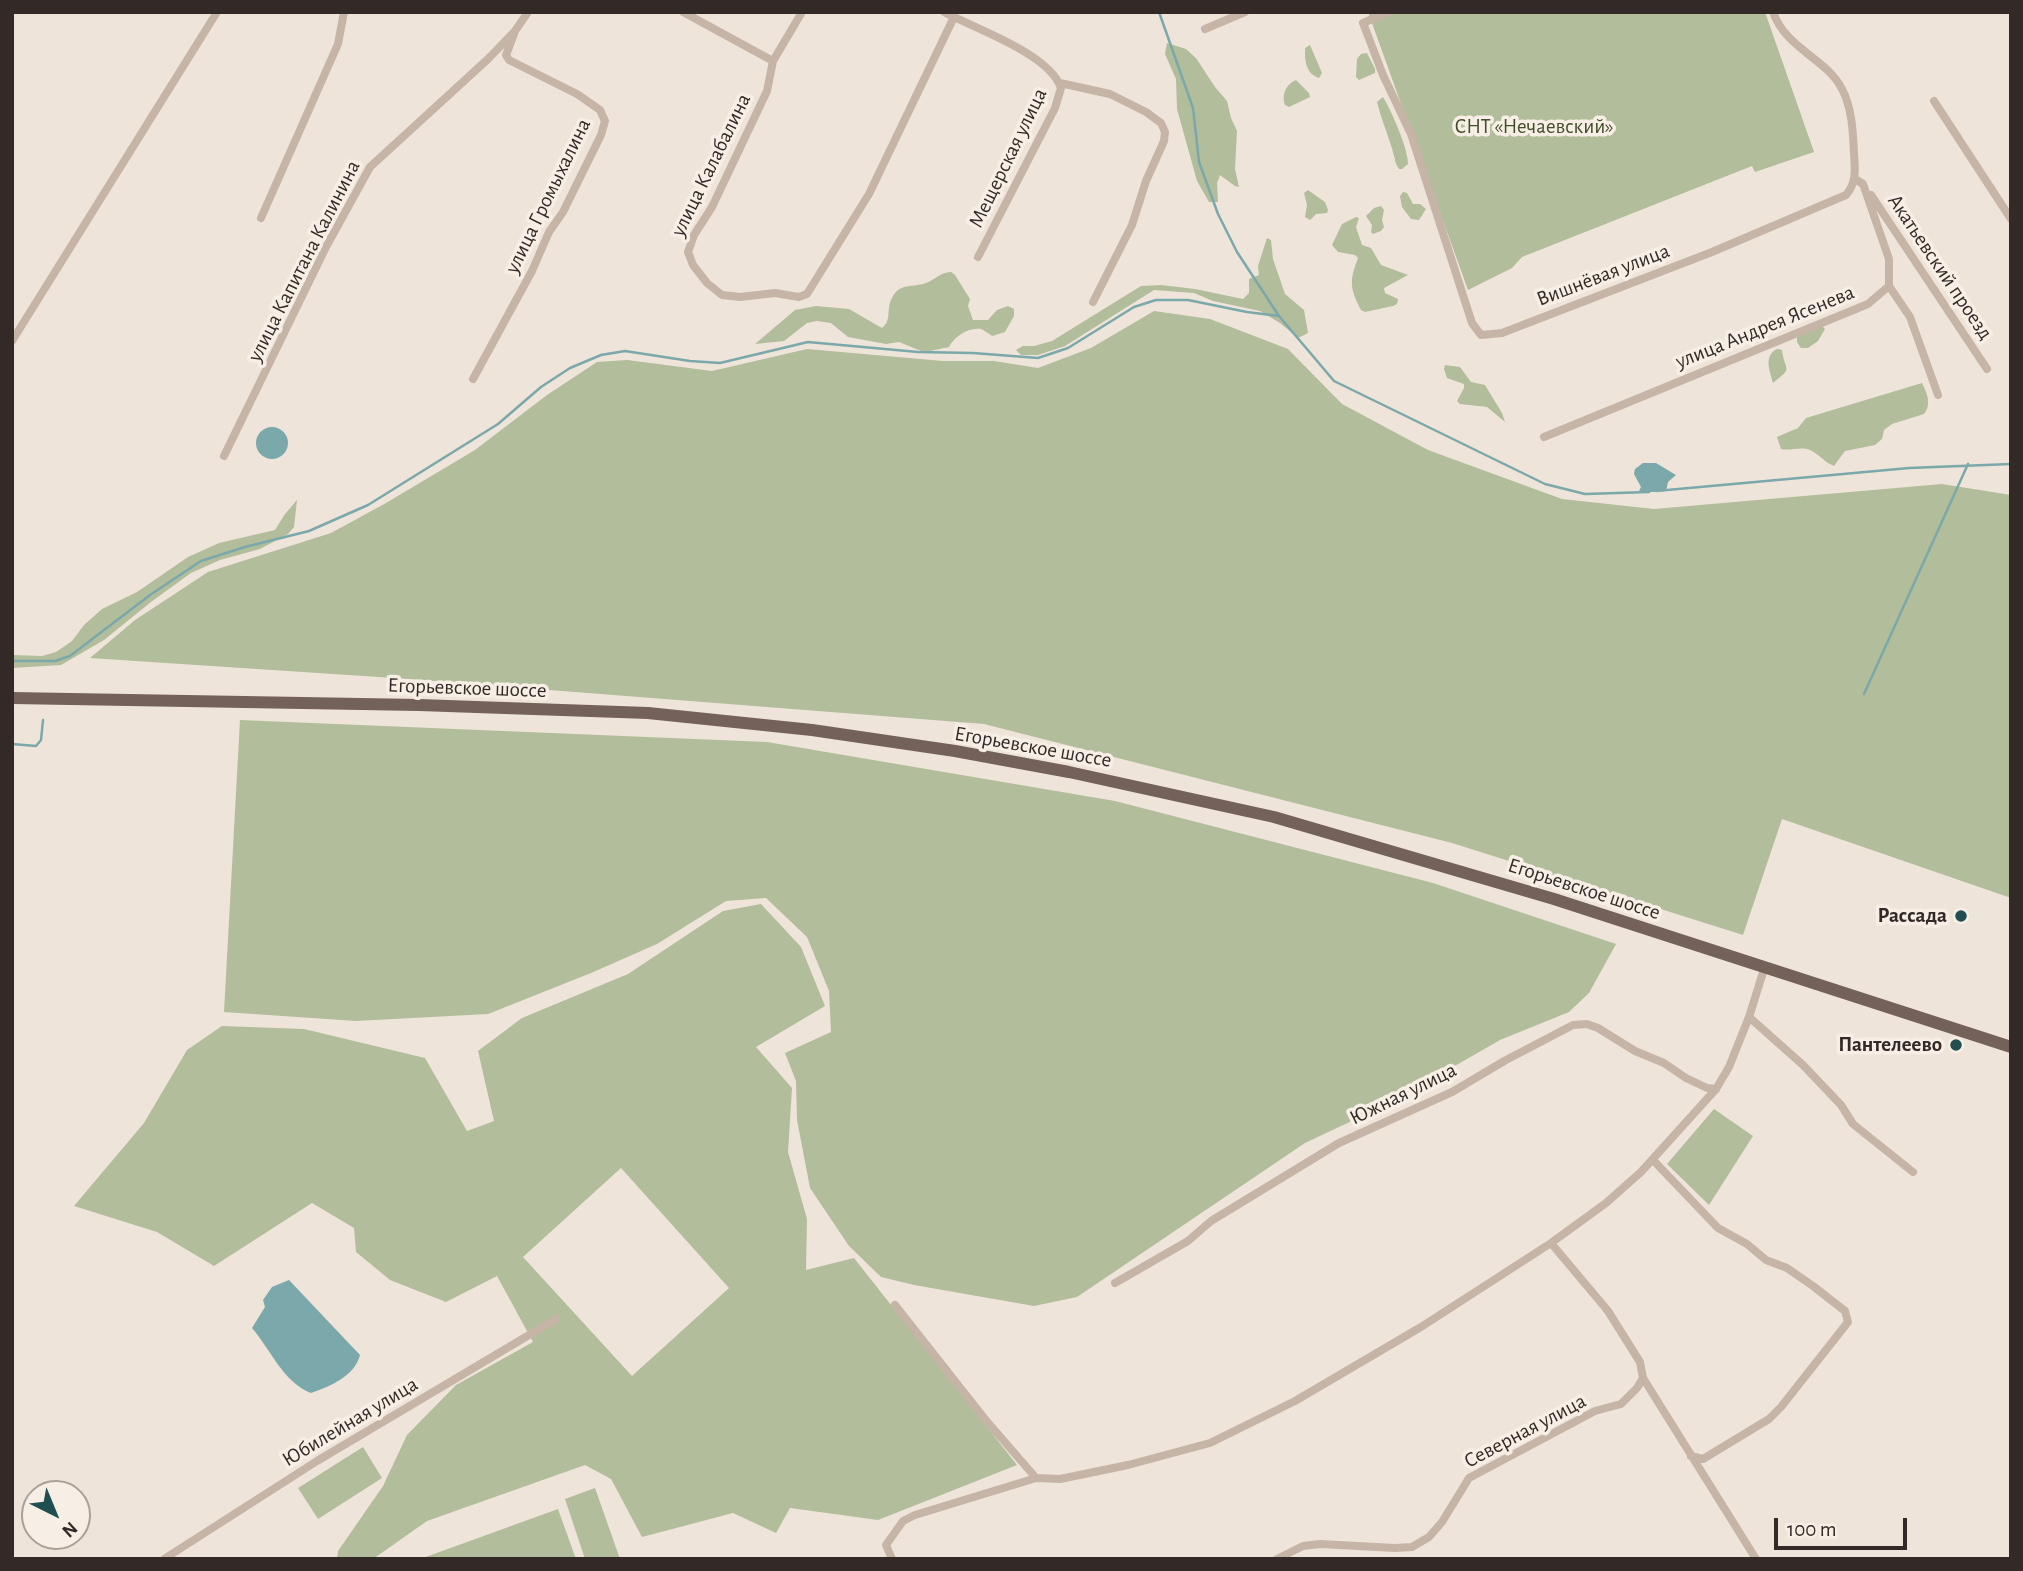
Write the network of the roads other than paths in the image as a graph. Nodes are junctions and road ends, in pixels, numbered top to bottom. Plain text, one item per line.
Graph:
1 (217, 12) edge
2 (344, 12) edge
3 (528, 12) edge
4 (683, 12) edge
5 (802, 12) edge
6 (944, 12) edge
7 (1245, 12) edge
8 (1388, 12) edge
9 (1773, 12) edge
10 (954, 17) junction
11 (1205, 29) dead end
12 (515, 31) junction
13 (773, 61) junction
14 (1060, 83) junction
15 (1934, 101) dead end
16 (1859, 182) junction
17 (261, 218) dead end
18 (2011, 219) edge
19 (978, 257) dead end
20 (1889, 286) junction
21 (1093, 302) dead end
22 (12, 341) edge
23 (1987, 369) dead end
24 (473, 379) dead end
25 (1938, 395) dead end
26 (1544, 437) dead end
27 (225, 456) dead end
28 (12, 698) edge
29 (1765, 966) junction
30 (1749, 1017) junction
31 (2011, 1046) edge
32 (1716, 1089) junction
33 (1653, 1160) junction
34 (1913, 1172) dead end
35 (1551, 1243) junction
36 (1115, 1283) dead end
37 (895, 1305) dead end
38 (556, 1319) dead end
39 (1643, 1378) junction
40 (1691, 1456) junction
41 (1036, 1478) junction
42 (164, 1559) edge
43 (892, 1559) edge
44 (1277, 1559) edge
45 (1756, 1559) edge

1 - 22 street
2 - 17 street
3 - 12 street, улица Капитана Калинина
4 - 13 street
5 - 13 street, улица Калабалина
6 - 10 street
7 - 11 street
8 - 16 street, Вишнёвая улица
9 - 16 street
10 - 13 street, улица Калабалина
10 - 14 street
12 - 24 street, улица Громыхалина
12 - 27 street, улица Капитана Калинина
14 - 19 street, Мещерская улица
14 - 21 street, Мещерская улица
15 - 18 street
16 - 20 street
16 - 23 street, Акатьевский проезд
20 - 25 street
20 - 26 street, улица Андрея Ясенева
28 - 29 main road, Егорьевское шоссе
29 - 30 street
29 - 31 main road, Егорьевское шоссе
30 - 32 street
30 - 34 street
32 - 33 street
32 - 36 street, Южная улица
33 - 35 street
33 - 40 street
35 - 39 street
35 - 41 street
37 - 41 street
38 - 42 street, Юбилейная улица
39 - 40 street
39 - 44 street, Северная улица
40 - 45 street
41 - 43 street

